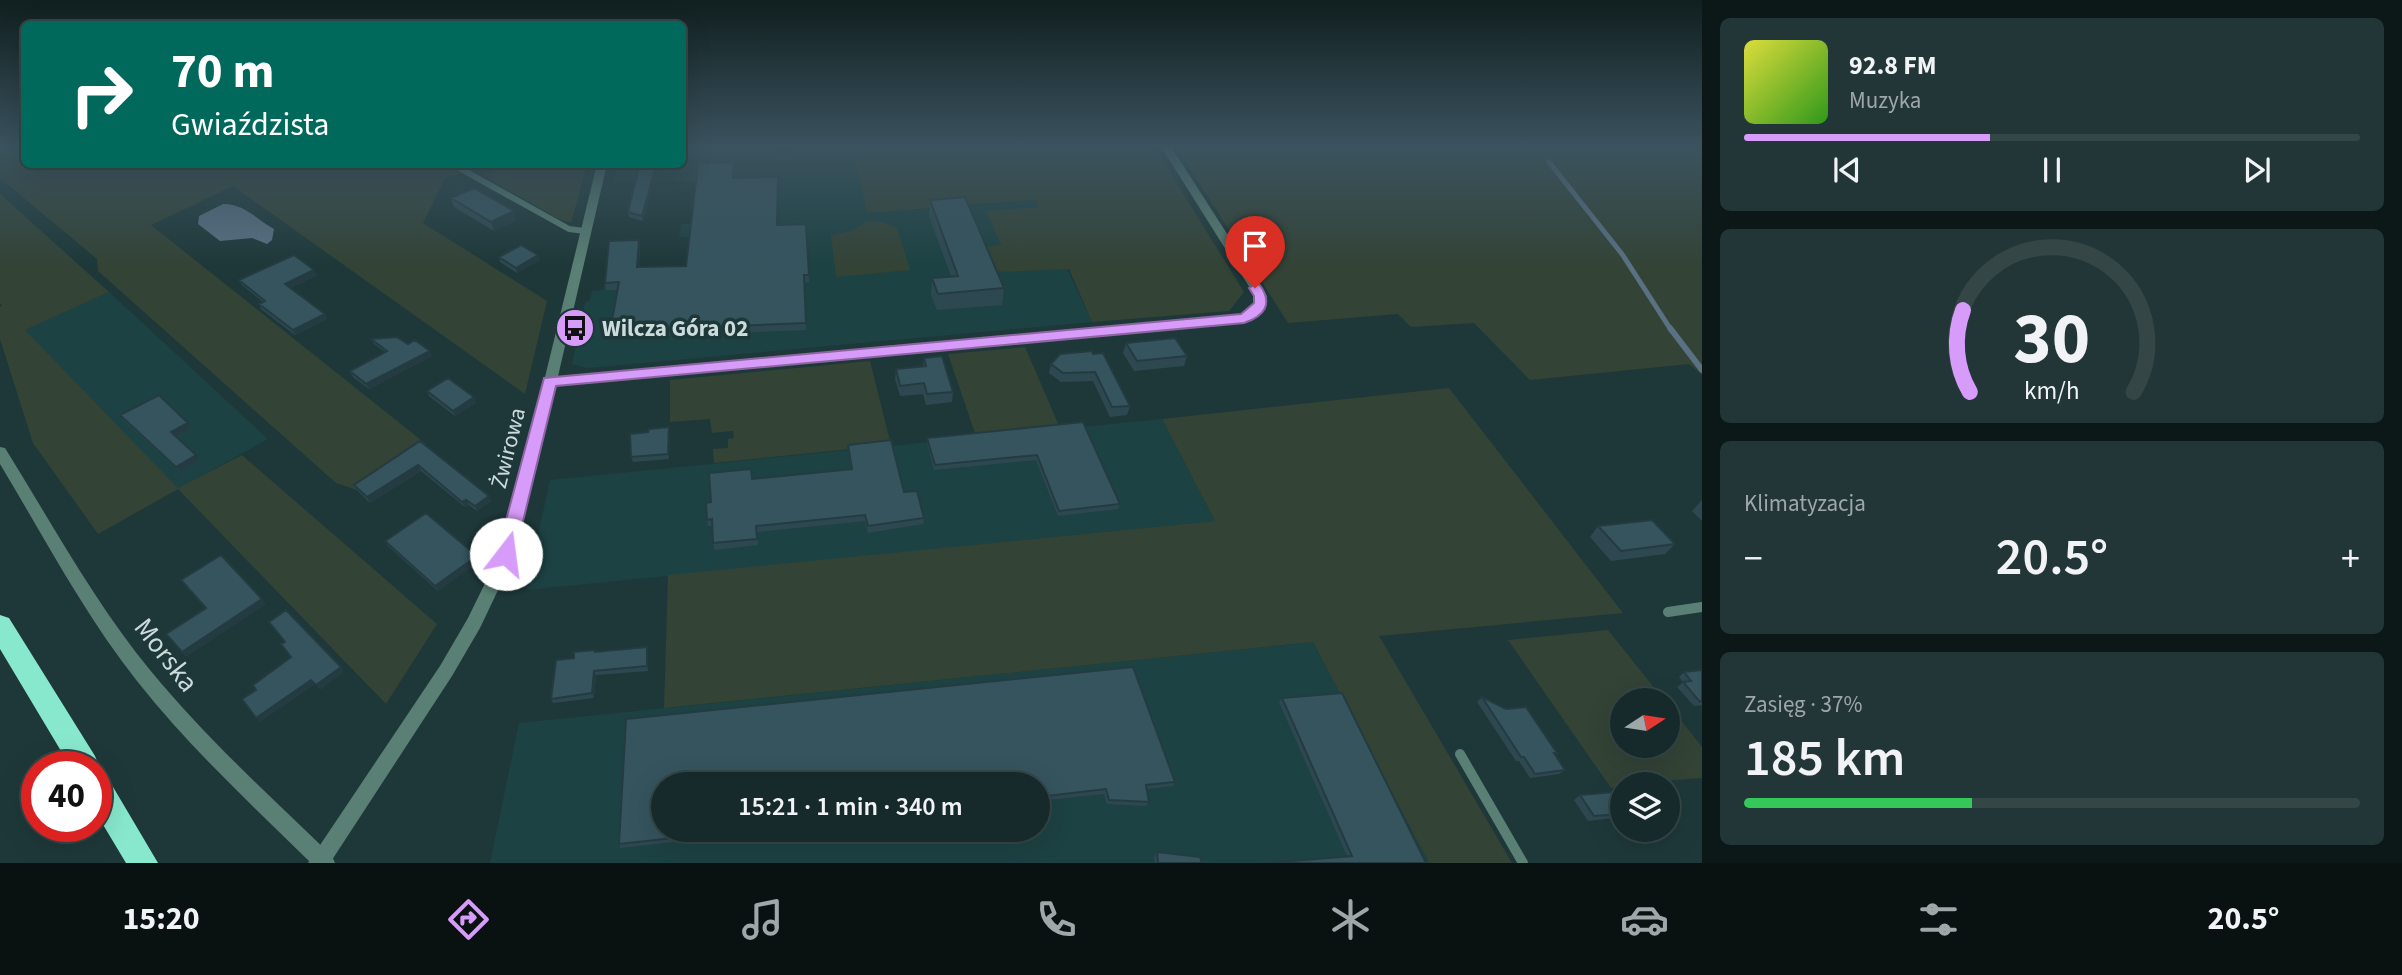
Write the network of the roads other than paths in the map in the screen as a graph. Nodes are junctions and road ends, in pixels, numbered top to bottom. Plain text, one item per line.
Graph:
1 (490, 185) edge
2 (597, 185) edge
3 (1191, 185) edge
4 (585, 231) junction
5 (550, 381) junction
6 (0, 452) edge
7 (1702, 607) edge
8 (1668, 612) dead end
9 (0, 626) edge
10 (76, 751) edge
11 (1460, 754) dead end
12 (112, 811) edge
13 (322, 861) edge
14 (144, 863) edge
15 (1523, 863) edge

1 - 4 lane
2 - 4 street, Żwirowa
3 - 5 street
4 - 5 street, Żwirowa
5 - 13 street, Żwirowa
6 - 13 street, Morska
7 - 8 lane
9 - 10 highway
11 - 15 lane
12 - 14 highway

